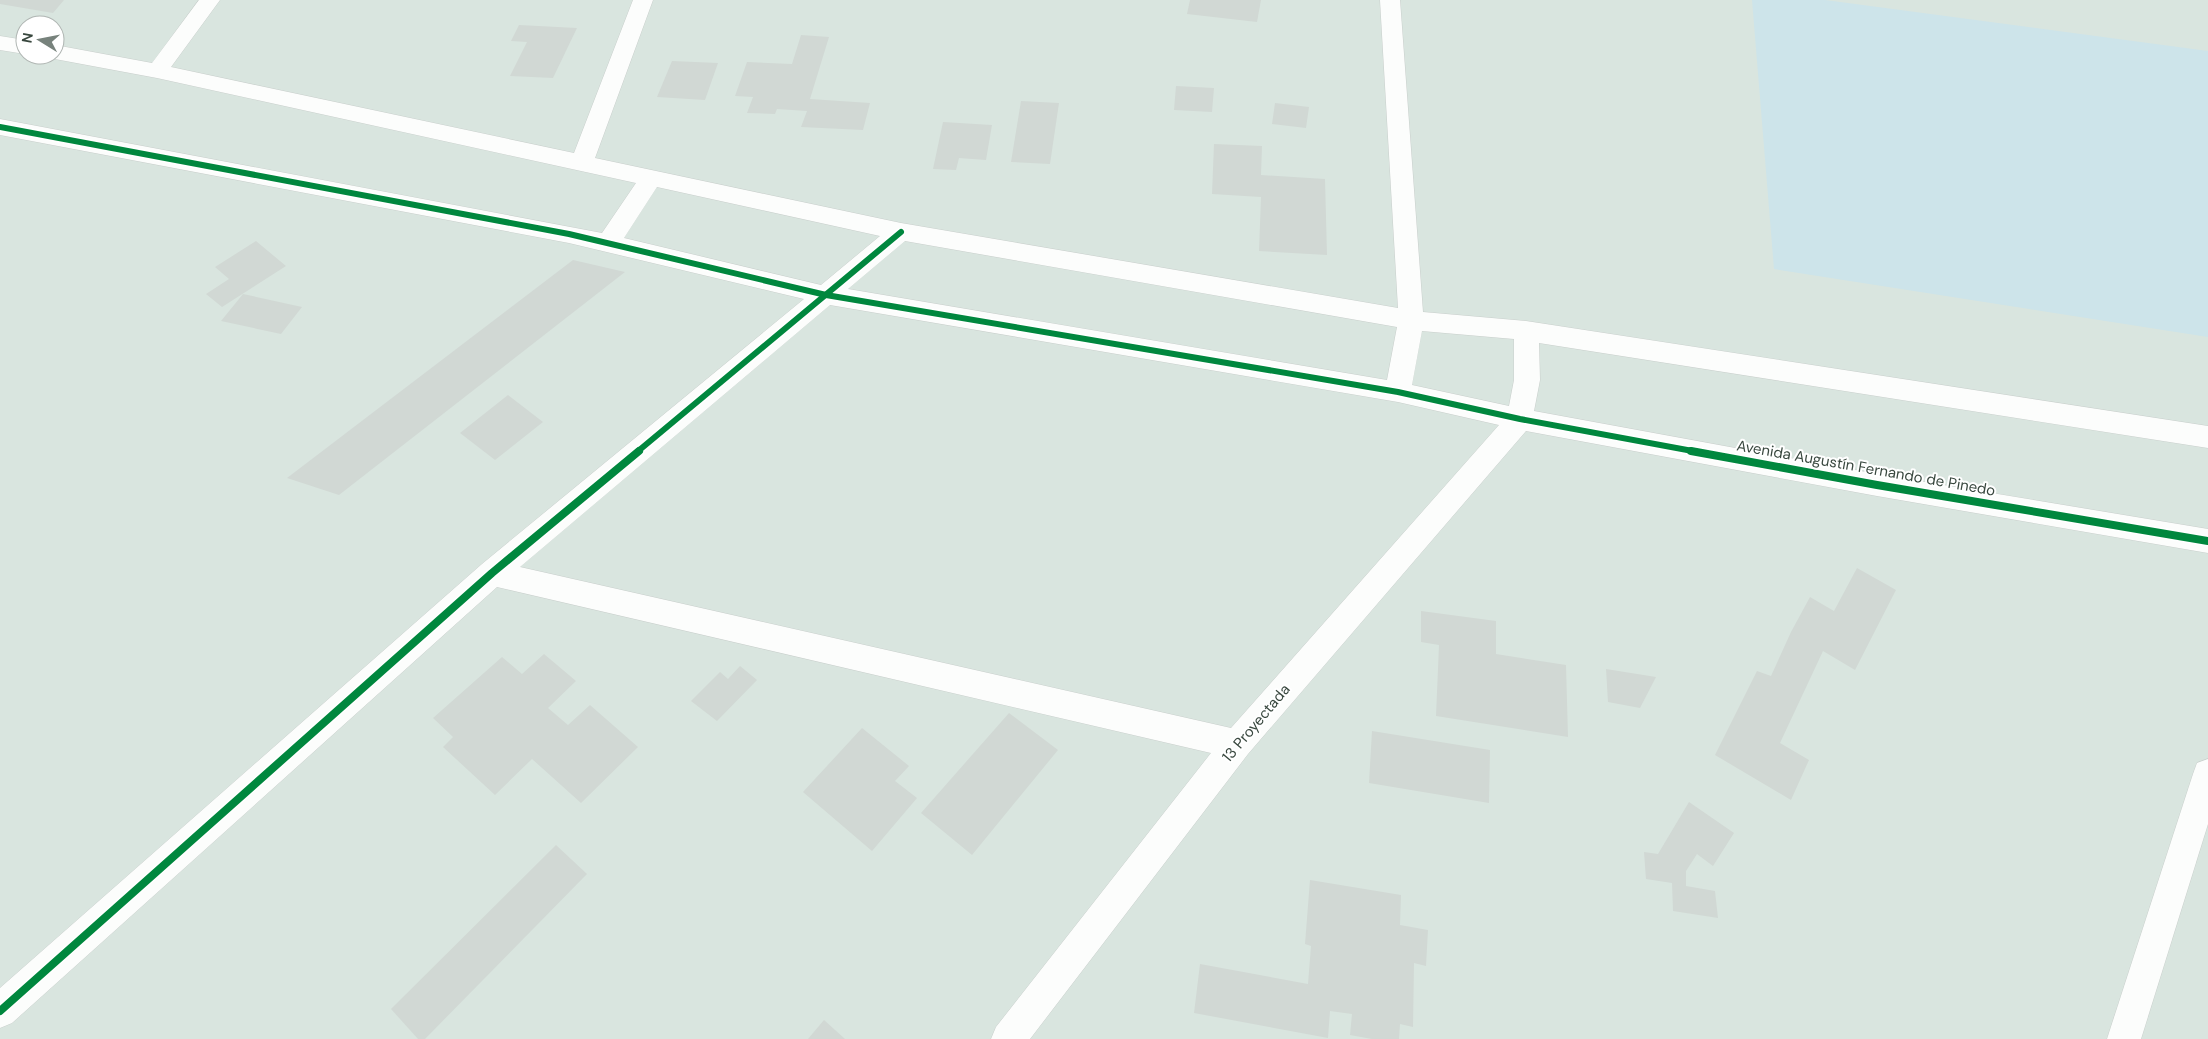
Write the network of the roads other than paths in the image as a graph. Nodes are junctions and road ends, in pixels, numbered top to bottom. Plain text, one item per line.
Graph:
1 (210, 0) edge
2 (643, 0) edge
3 (1390, 0) edge
4 (0, 42) edge
5 (15, 45) edge
6 (65, 54) edge
7 (157, 71) junction
8 (0, 127) edge
9 (582, 163) junction
10 (651, 178) junction
11 (901, 232) junction
12 (608, 243) junction
13 (826, 295) junction
14 (1411, 320) junction
15 (1526, 332) junction
16 (1398, 392) junction
17 (1520, 419) junction
18 (2208, 437) edge
19 (2208, 541) edge
20 (492, 573) junction
21 (1237, 744) junction
22 (2208, 774) edge
23 (0, 1011) edge
24 (1008, 1039) edge
25 (2124, 1039) edge

1 - 7 street
2 - 9 street
3 - 14 street
4 - 5 street
6 - 7 street
7 - 9 street
8 - 12 street, Avenida Augustín Fernando de Pinedo
9 - 10 street
10 - 11 street
10 - 12 street
11 - 13 street
11 - 14 street
12 - 13 street, Avenida Augustín Fernando de Pinedo
13 - 16 street, Avenida Augustín Fernando de Pinedo
13 - 20 street
14 - 15 street
14 - 16 street
15 - 17 street
15 - 18 street
16 - 17 street, Avenida Augustín Fernando de Pinedo
17 - 19 street, Avenida Augustín Fernando de Pinedo
17 - 21 street, 13 Proyectada
20 - 21 street
20 - 23 street
21 - 24 street, 13 Proyectada
22 - 25 street

